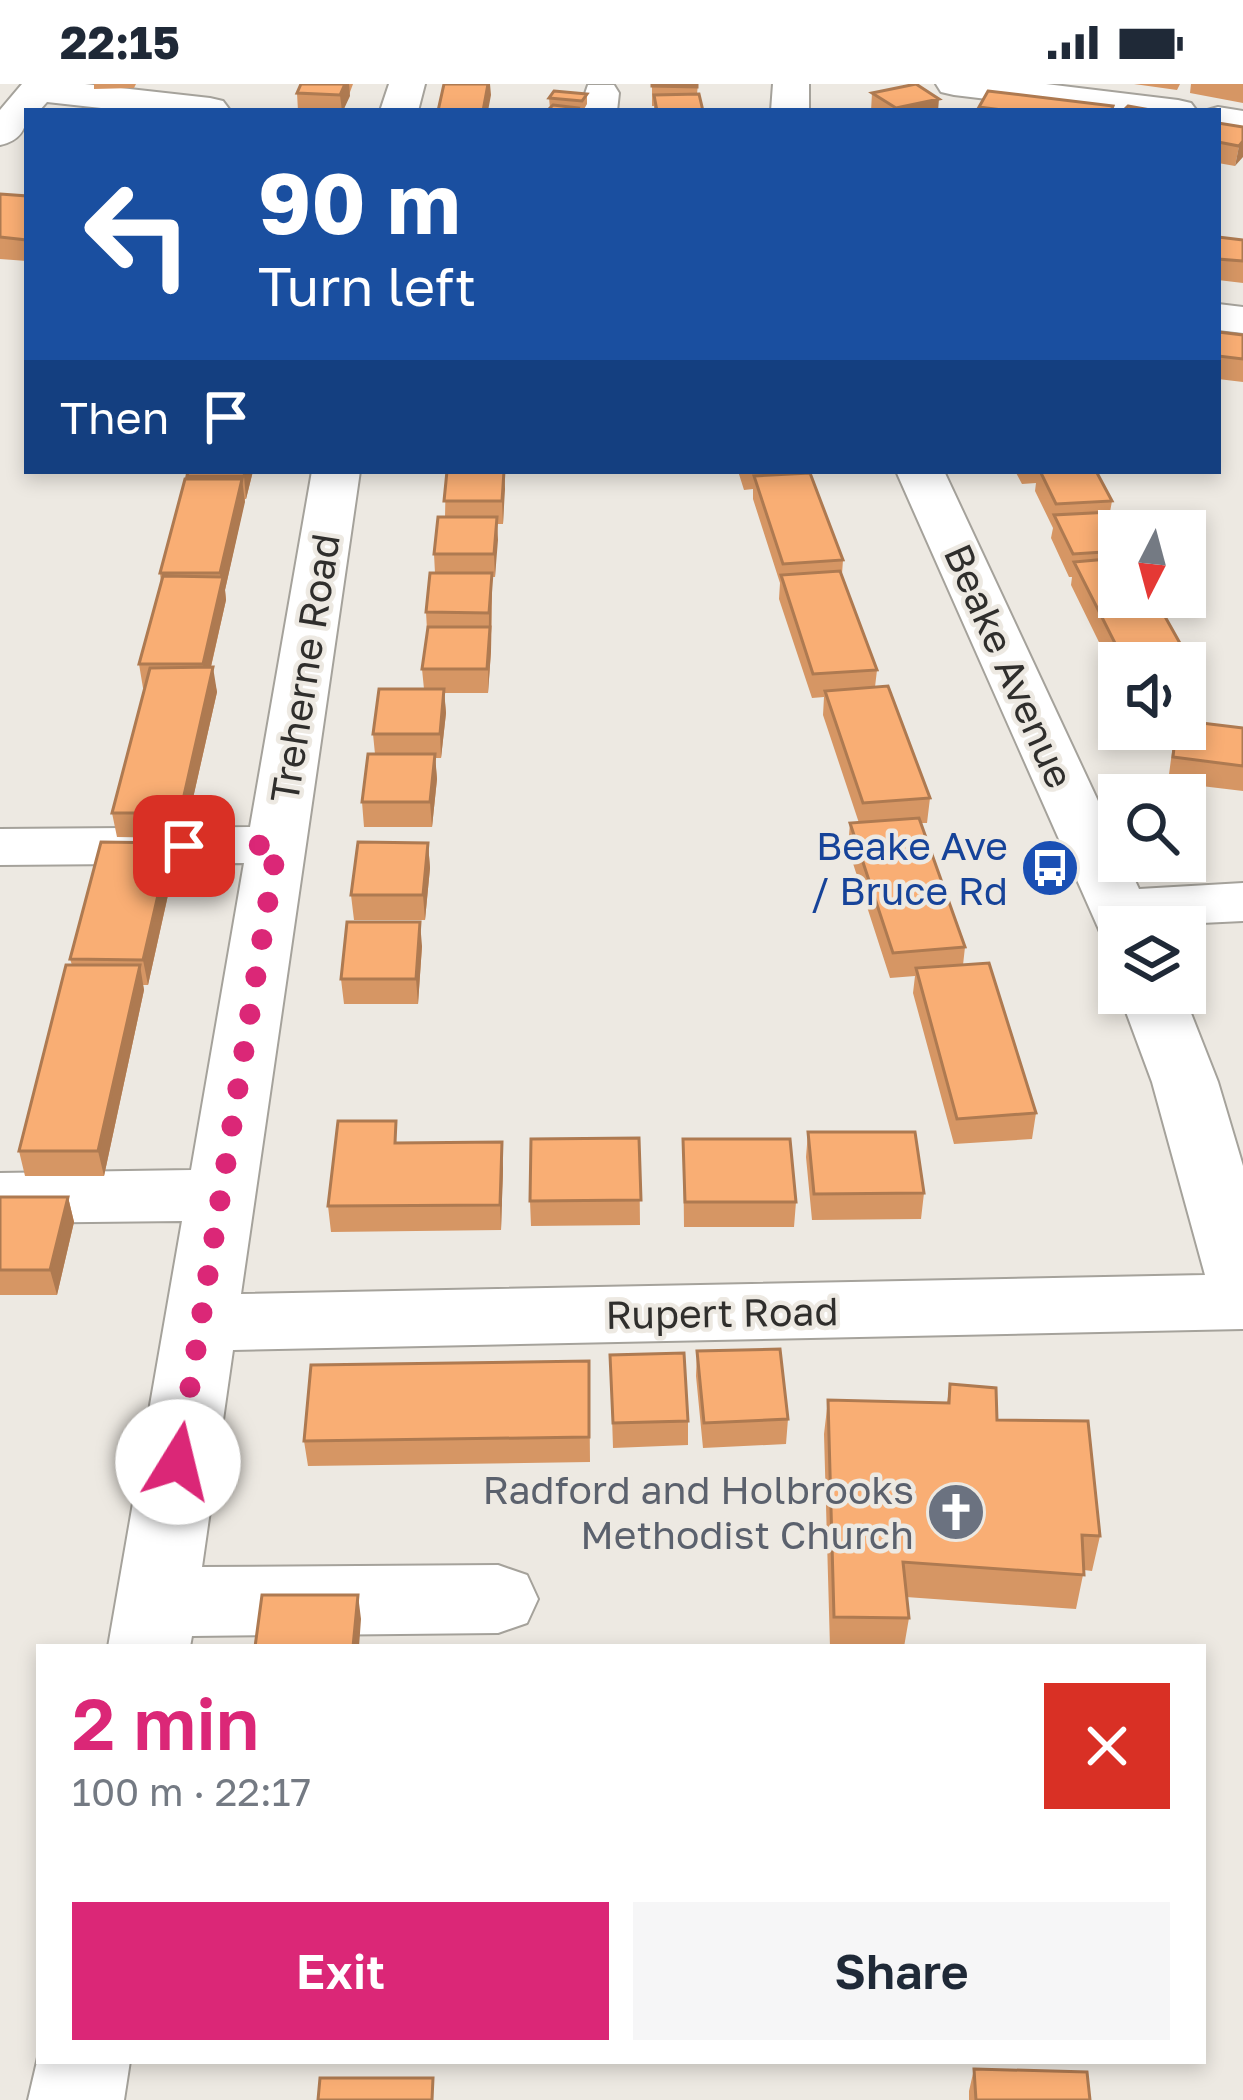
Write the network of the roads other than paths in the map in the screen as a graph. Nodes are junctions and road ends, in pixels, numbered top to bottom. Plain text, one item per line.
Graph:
1 (954, 84) edge
2 (41, 87) edge
3 (221, 101) edge
4 (1153, 108) edge
5 (0, 134) edge
6 (337, 474) edge
7 (921, 474) edge
8 (277, 845) junction
9 (0, 848) edge
10 (1243, 902) edge
11 (1118, 906) edge
12 (1206, 907) edge
13 (1159, 1014) edge
14 (221, 1195) junction
15 (0, 1198) edge
16 (1243, 1285) edge
17 (1243, 1302) edge
18 (200, 1323) junction
19 (498, 1599) dead end
20 (153, 1624) edge
21 (82, 2064) edge
22 (76, 2100) edge

1 - 4 street
2 - 3 street
2 - 5 street
6 - 8 street, Treherne Road
7 - 11 street, Beake Avenue
8 - 9 street
8 - 14 street, Treherne Road
10 - 12 street
13 - 16 street
14 - 15 street
14 - 18 street, Treherne Road
17 - 18 street, Rupert Road
18 - 20 street, Treherne Road
19 - 20 street
21 - 22 street

